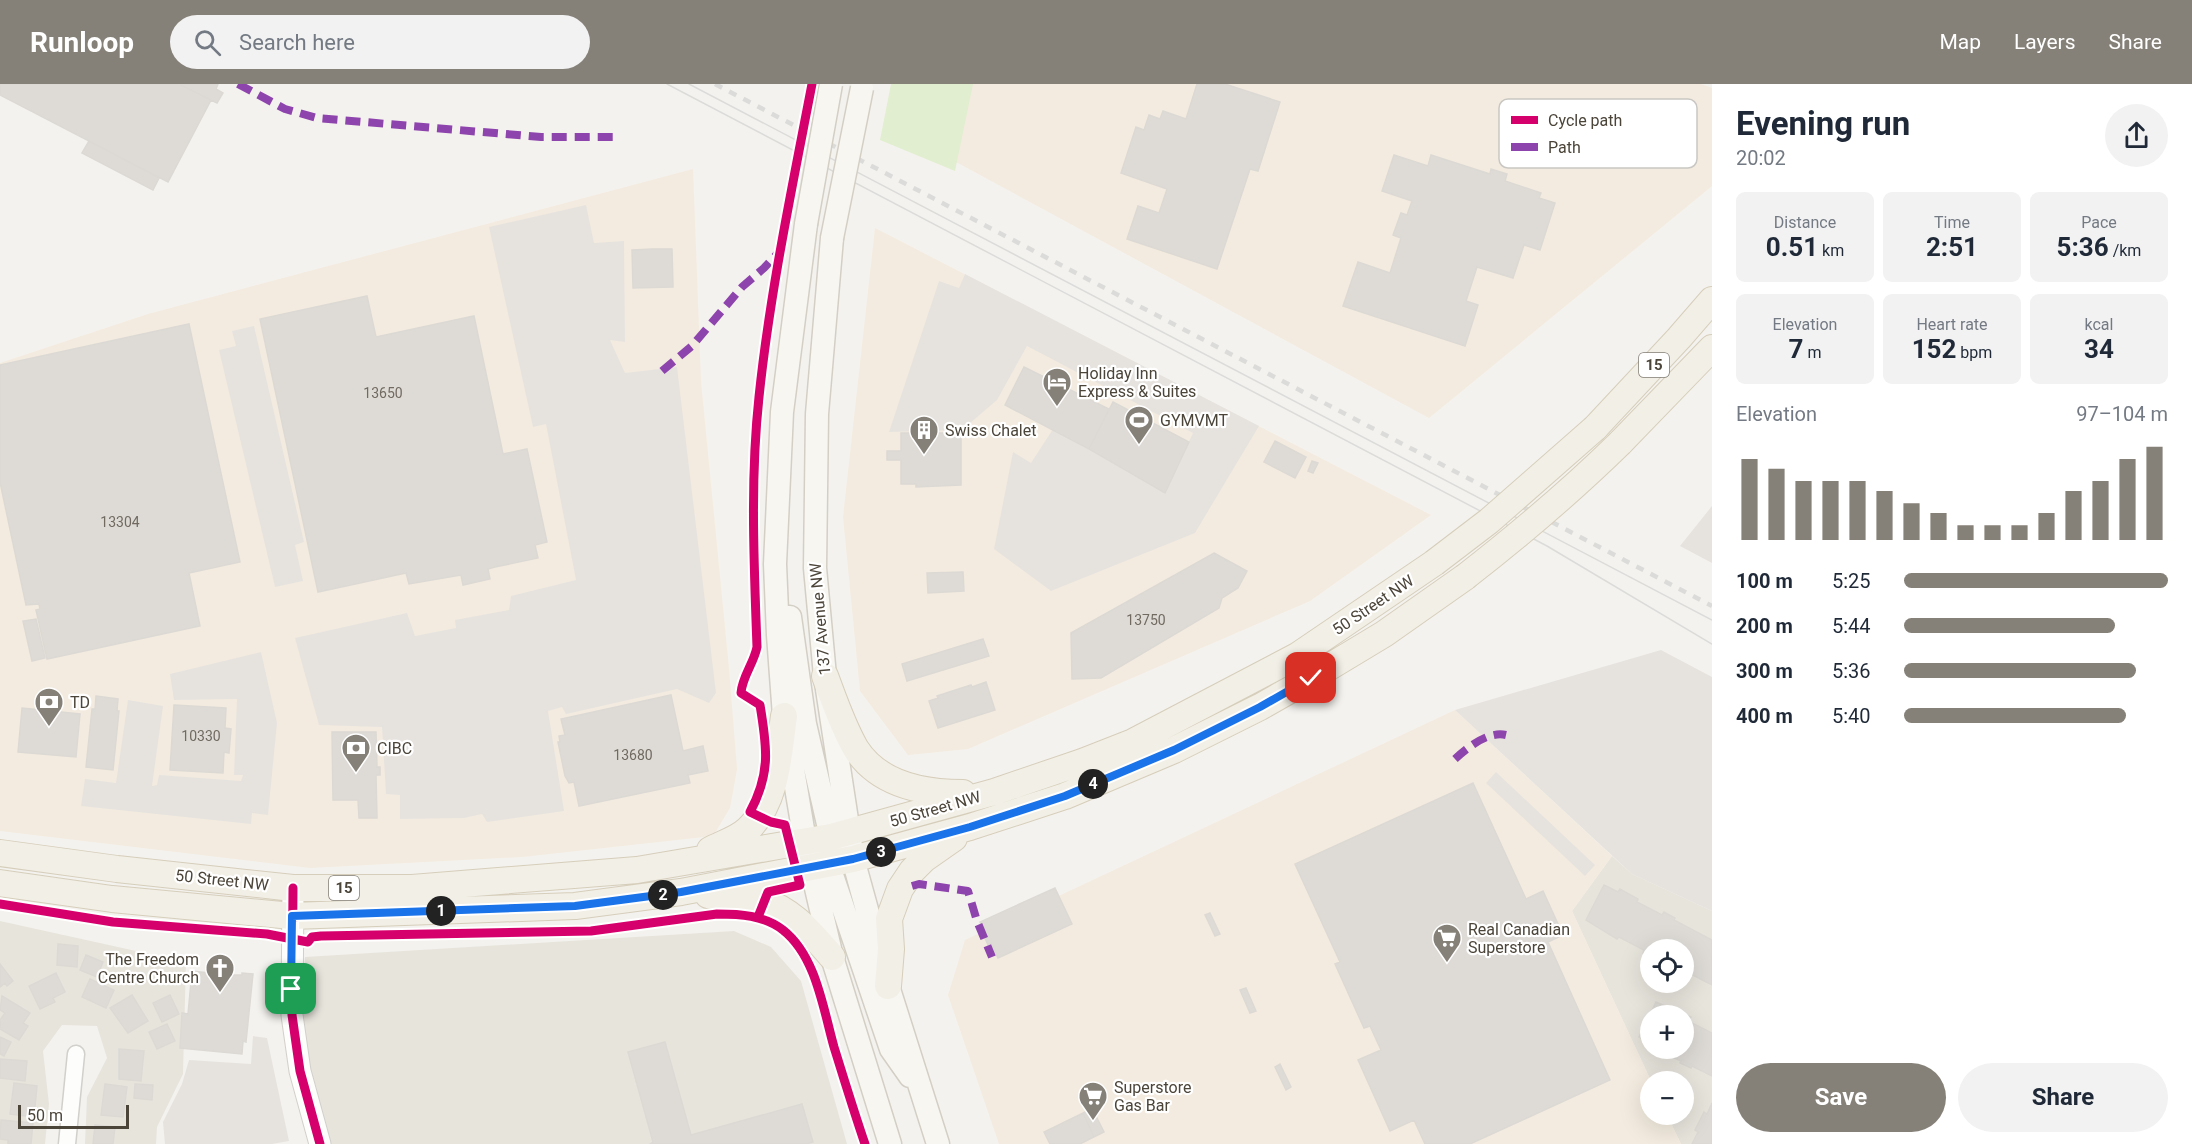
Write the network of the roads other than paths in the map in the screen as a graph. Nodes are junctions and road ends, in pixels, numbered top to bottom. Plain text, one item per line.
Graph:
1 (831, 84) edge
2 (862, 86) edge
3 (1712, 300) edge
4 (1712, 348) edge
5 (775, 564) junction
6 (825, 676) junction
7 (784, 716) junction
8 (994, 792) junction
9 (970, 827) junction
10 (840, 834) junction
11 (805, 842) junction
12 (0, 853) edge
13 (853, 859) junction
14 (688, 861) junction
15 (819, 865) junction
16 (0, 883) edge
17 (294, 888) junction
18 (681, 892) junction
19 (292, 916) junction
20 (832, 957) junction
21 (888, 986) junction
22 (76, 1054) dead end
23 (921, 1092) junction
24 (67, 1144) edge
25 (320, 1144) edge
26 (890, 1144) edge
27 (938, 1144) edge

1 - 5 main road, bridge
2 - 6 main road, 137 Avenue NW, bridge
3 - 8 main road, 50 Street NW / 15, bridge
4 - 9 main road, 50 Street NW / 15, bridge
5 - 7 main road
5 - 10 main road
6 - 8 main road
6 - 10 main road, 137 Avenue NW
7 - 11 main road
7 - 14 main road
8 - 10 main road, 50 Street NW
9 - 13 main road, 50 Street NW
9 - 21 main road
10 - 11 main road, 50 Street NW
10 - 13 main road, 137 Avenue NW
11 - 14 main road, 50 Street NW
11 - 15 main road
12 - 17 main road, 50 Street NW / 15
13 - 15 main road, 50 Street NW
13 - 21 main road, 137 Avenue NW
14 - 17 main road, 50 Street NW / 15
15 - 18 main road, 50 Street NW
15 - 20 main road
15 - 23 main road
16 - 19 main road, 50 Street NW / 15
17 - 19 street
18 - 19 main road, 50 Street NW / 15
18 - 20 main road
19 - 25 street
20 - 26 main road
21 - 23 main road, 137 Avenue NW
22 - 24 street
23 - 27 main road, 137 Avenue NW

